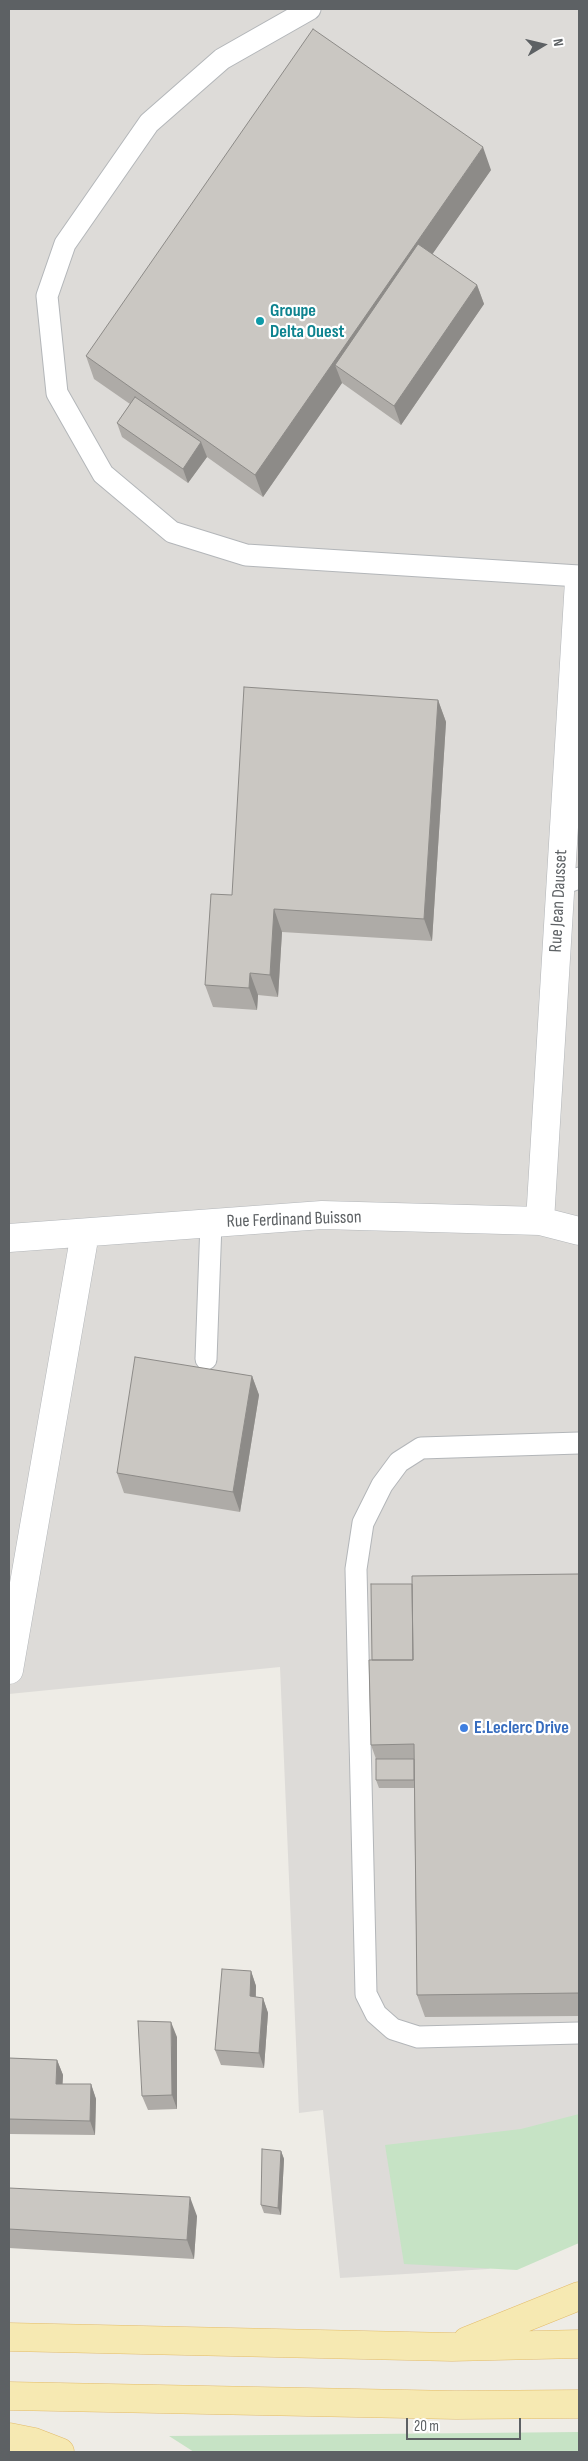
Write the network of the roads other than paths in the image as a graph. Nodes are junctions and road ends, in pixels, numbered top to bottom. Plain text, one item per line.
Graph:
1 (310, 9) edge
2 (579, 576) edge
3 (579, 581) edge
4 (570, 882) edge
5 (540, 1221) junction
6 (211, 1223) junction
7 (579, 1231) edge
8 (85, 1233) junction
9 (9, 1238) edge
10 (206, 1359) dead end
11 (579, 1443) edge
12 (9, 1670) edge
13 (579, 2033) edge
14 (579, 2296) edge
15 (9, 2337) edge
16 (579, 2344) edge
17 (452, 2347) junction
18 (9, 2396) edge
19 (579, 2404) edge
20 (9, 2437) edge
21 (60, 2452) edge

1 - 2 lane
3 - 4 street, Rue Jean Dausset
4 - 5 street, Rue Jean Dausset
5 - 6 street, Rue Ferdinand Buisson
5 - 7 street, Rue Ferdinand Buisson
6 - 8 street, Rue Ferdinand Buisson
6 - 10 lane
8 - 9 street, Rue Ferdinand Buisson
8 - 12 street
11 - 13 lane
14 - 17 main road
15 - 17 main road
16 - 17 main road
18 - 19 main road
20 - 21 main road

